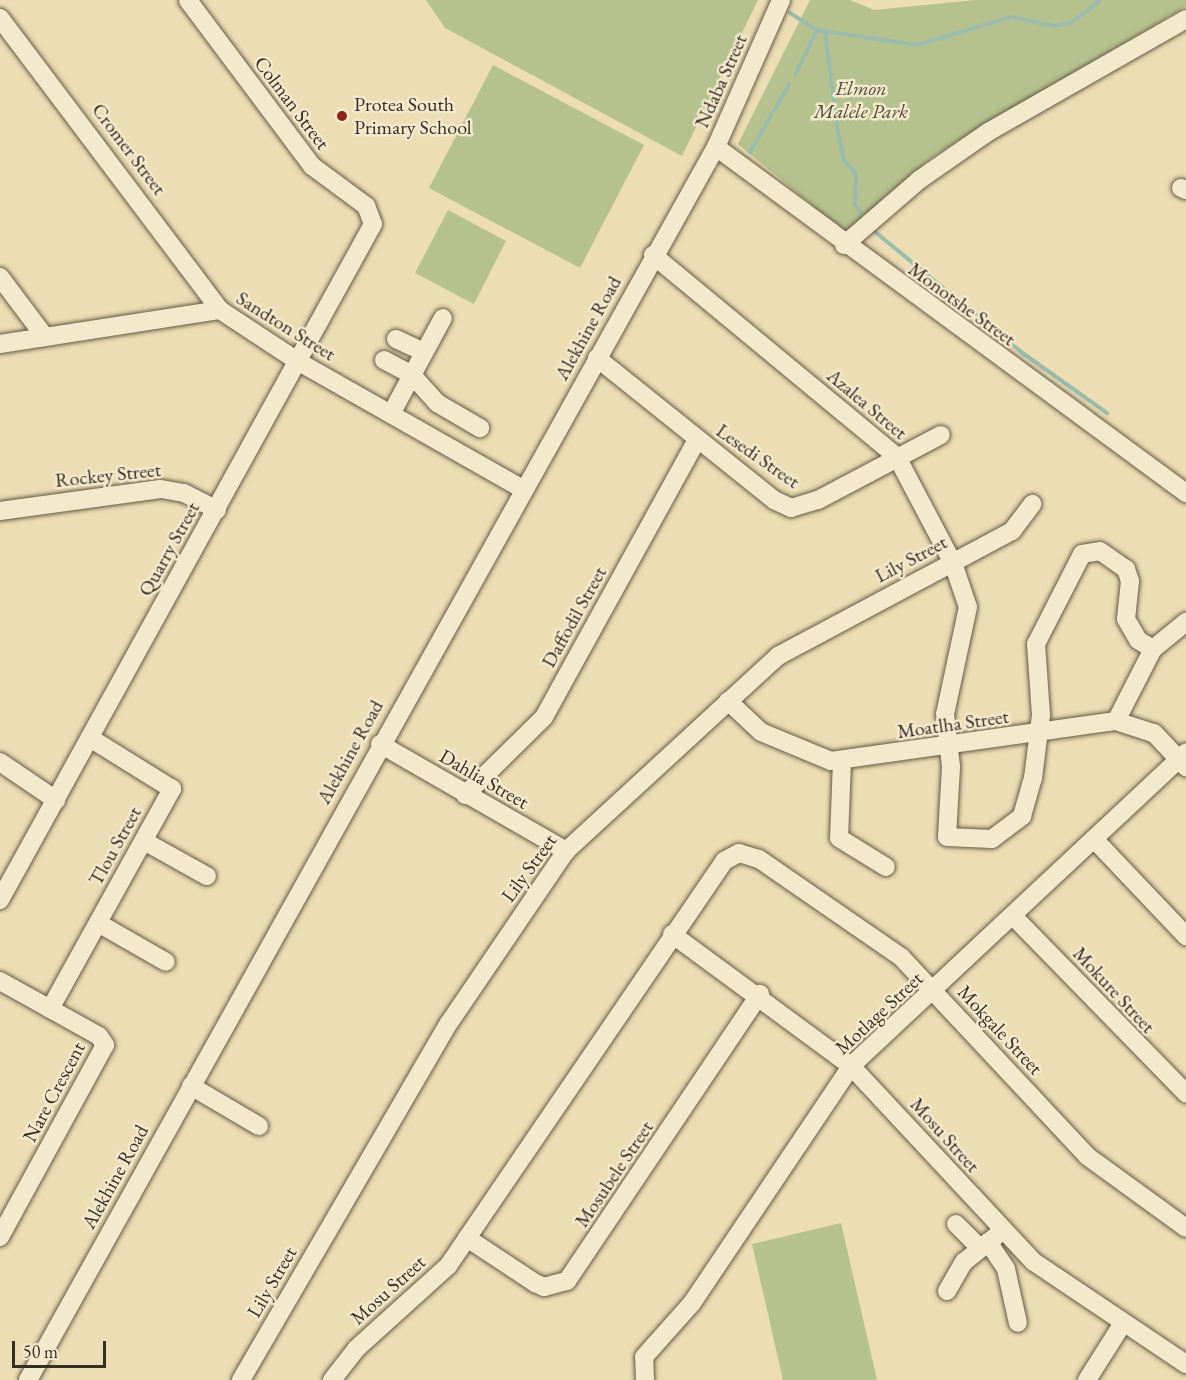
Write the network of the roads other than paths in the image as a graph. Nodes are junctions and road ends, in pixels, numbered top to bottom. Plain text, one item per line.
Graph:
1 (188, 0) edge
2 (781, 0) edge
3 (0, 18) edge
4 (1186, 19) edge
5 (716, 147) junction
6 (373, 217) joint
7 (844, 245) junction
8 (653, 255) junction
9 (0, 277) edge
10 (220, 310) junction
11 (443, 318) dead end
12 (45, 337) junction
13 (396, 339) dead end
14 (0, 344) edge
15 (424, 352) junction
16 (597, 358) junction
17 (384, 360) dead end
18 (299, 362) junction
19 (412, 375) junction
20 (390, 414) junction
21 (480, 428) dead end
22 (941, 435) dead end
23 (697, 440) junction
24 (897, 457) junction
25 (523, 489) junction
26 (1186, 493) edge
27 (1032, 504) dead end
28 (216, 510) junction
29 (0, 511) edge
30 (952, 563) junction
31 (1186, 622) edge
32 (1153, 649) junction
33 (728, 701) junction
34 (1116, 721) junction
35 (1038, 734) junction
36 (90, 738) junction
37 (380, 744) junction
38 (949, 747) junction
39 (1184, 759) edge
40 (842, 761) junction
41 (0, 762) edge
42 (465, 795) junction
43 (56, 800) junction
44 (1094, 839) junction
45 (144, 841) junction
46 (566, 851) junction
47 (744, 853) joint
48 (886, 867) dead end
49 (207, 876) dead end
50 (0, 900) edge
51 (1012, 916) junction
52 (98, 923) junction
53 (672, 934) junction
54 (1186, 936) edge
55 (166, 962) dead end
56 (0, 981) edge
57 (934, 992) junction
58 (760, 994) junction
59 (50, 1009) junction
60 (851, 1066) junction
61 (191, 1086) junction
62 (1186, 1093) edge
63 (259, 1126) dead end
64 (956, 1224) dead end
65 (1185, 1225) edge
66 (0, 1237) edge
67 (467, 1238) junction
68 (990, 1240) junction
69 (947, 1291) dead end
70 (1018, 1323) dead end
71 (1123, 1323) junction
72 (1186, 1364) edge
73 (28, 1380) edge
74 (241, 1380) edge
75 (332, 1380) edge
76 (645, 1380) edge
77 (1087, 1380) edge

1 - 6 street, Colman Street
2 - 5 street, Ndaba Street
3 - 10 street, Cromer Street
4 - 7 street
5 - 7 street, Monotshe Street
5 - 8 street, Alekhine Road
6 - 18 street, Quarry Street
7 - 26 street, Monotshe Street
8 - 16 street, Alekhine Road
8 - 24 street, Azalea Street
9 - 12 street
10 - 12 street, Sandton Street
10 - 18 street, Sandton Street
11 - 15 street
12 - 14 street, Sandton Street
13 - 15 street
15 - 19 street
16 - 23 street, Lesedi Street
16 - 25 street, Alekhine Road
17 - 19 street
18 - 20 street, Sandton Street
18 - 28 street, Quarry Street
19 - 20 street
19 - 21 street
20 - 25 street, Sandton Street
22 - 24 street, Lesedi Street
23 - 24 street, Lesedi Street
23 - 42 street, Daffodil Street
24 - 30 street, Azalea Street
25 - 37 street, Alekhine Road
27 - 30 street, Lily Street
28 - 29 street, Rockey Street
28 - 36 street, Quarry Street
30 - 33 street, Lily Street
30 - 38 street, Azalea Street
31 - 32 street
32 - 34 street
32 - 35 street, Azalea Street
33 - 40 street, Moatlha Street
33 - 46 street, Lily Street
34 - 35 street, Moatlha Street
34 - 39 street, Moatlha Street
35 - 38 street, Moatlha Street
35 - 38 street, Azalea Street
36 - 43 street, Quarry Street
36 - 45 street, Tlou Street
37 - 42 street, Dahlia Street
37 - 61 street, Alekhine Road
38 - 40 street, Moatlha Street
39 - 44 street, Motlage Street
40 - 48 street
41 - 43 street
42 - 46 street, Dahlia Street
43 - 50 street, Quarry Street
44 - 51 street, Motlage Street
44 - 54 street
45 - 49 street
45 - 52 street, Tlou Street
46 - 74 street, Lily Street
47 - 53 street, Mosu Street
47 - 57 street, Mokgale Street
51 - 57 street, Motlage Street
51 - 62 street, Mokure Street
52 - 55 street
52 - 59 street, Tlou Street
53 - 58 street, Mosu Street
53 - 67 street, Mosu Street
56 - 59 street, Nare Crescent
57 - 60 street, Motlage Street
57 - 65 street, Mokgale Street
58 - 60 street, Mosu Street
58 - 67 street, Mosubele Street
59 - 66 street, Nare Crescent
60 - 68 street, Mosu Street
60 - 76 street, Motlage Street
61 - 63 street
61 - 73 street, Alekhine Road
64 - 68 street
67 - 75 street, Mosu Street
68 - 69 street
68 - 70 street
68 - 71 street, Mosu Street
71 - 72 street, Mosu Street
71 - 77 street

